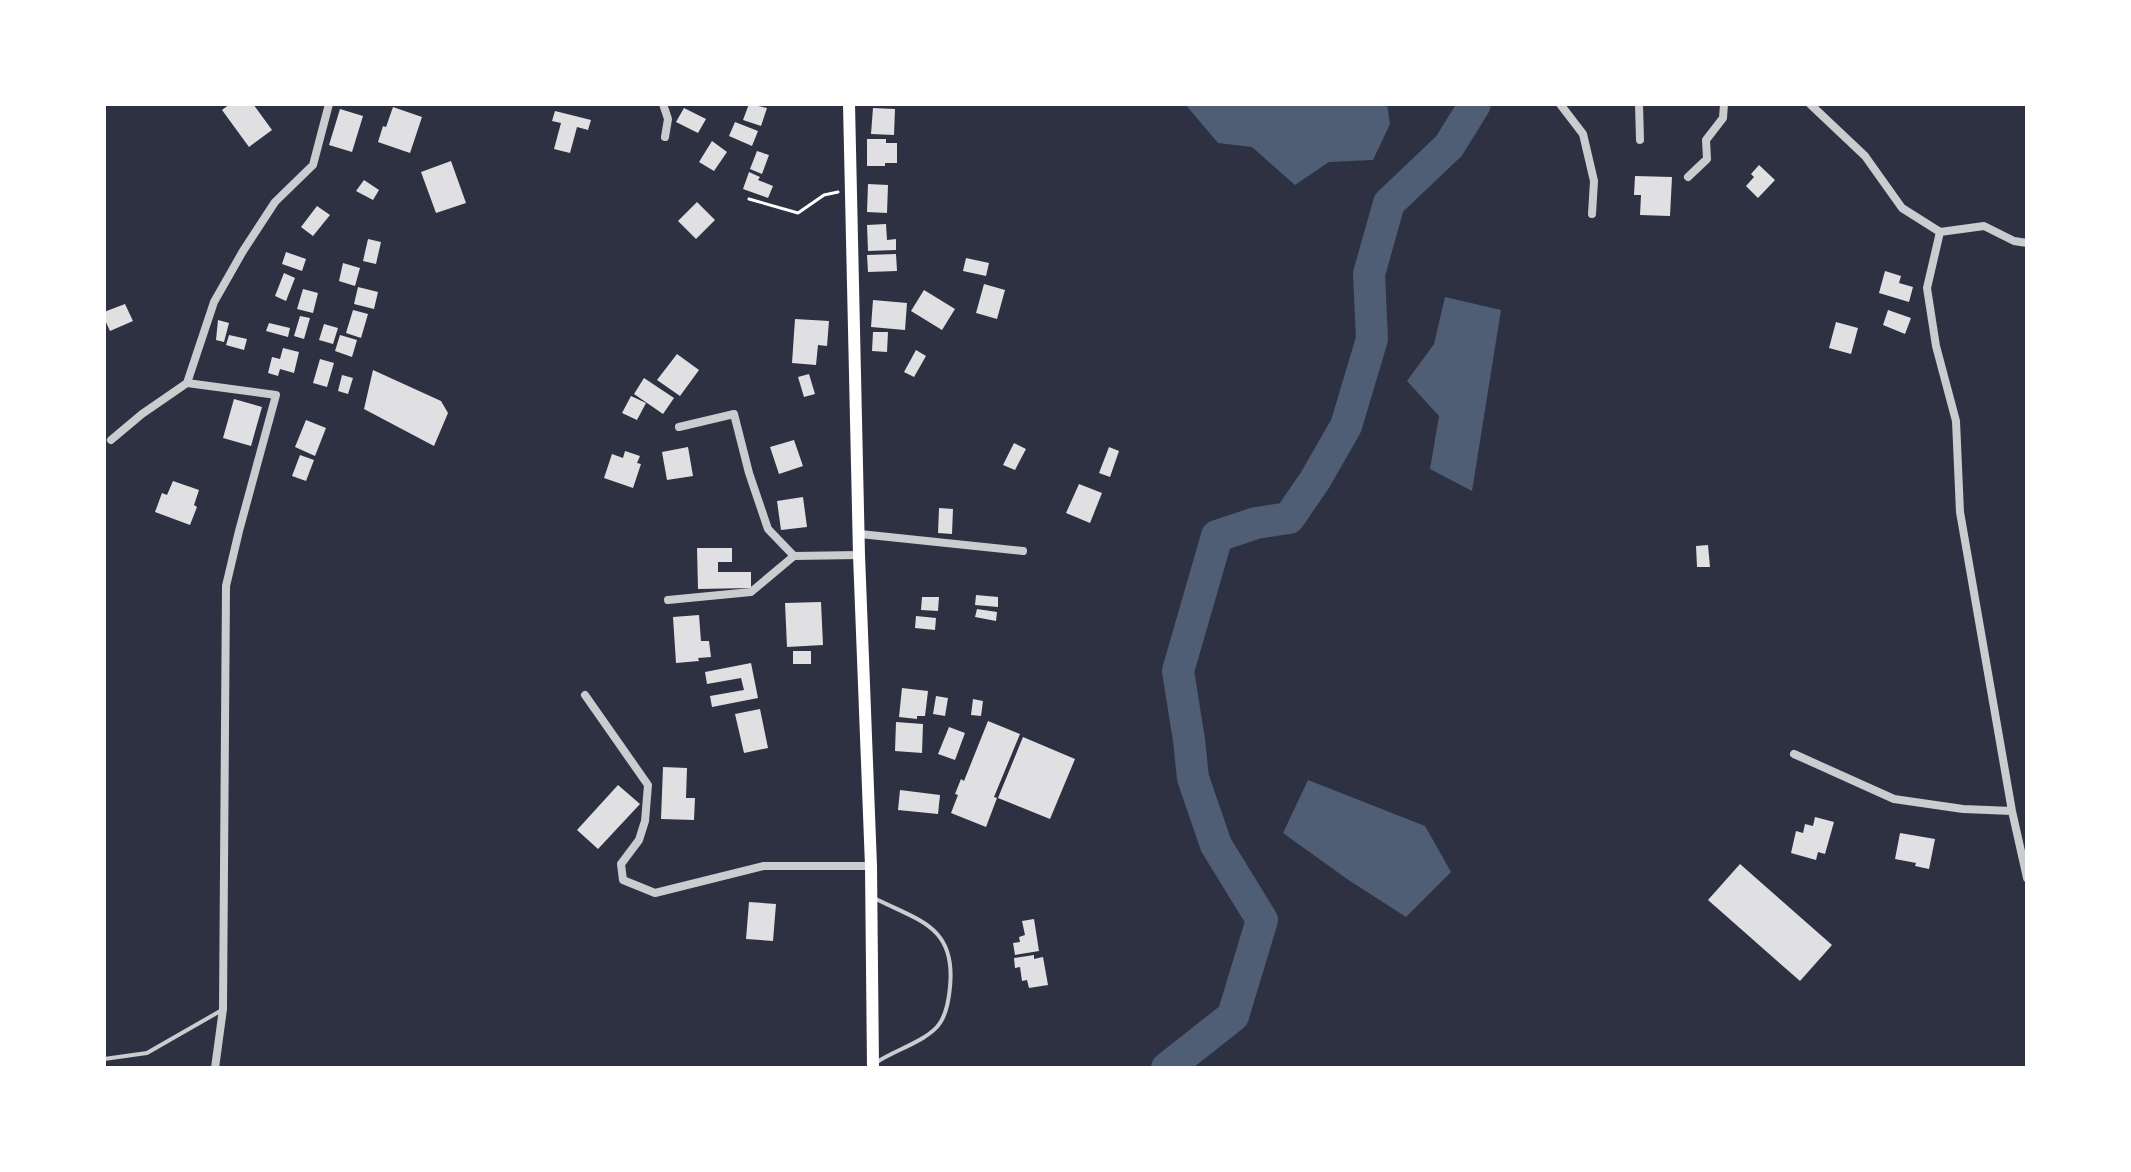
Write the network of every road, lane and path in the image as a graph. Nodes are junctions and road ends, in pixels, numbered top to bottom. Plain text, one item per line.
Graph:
1 (329, 104) edge
2 (663, 104) edge
3 (849, 104) edge
4 (1560, 104) edge
5 (1639, 104) edge
6 (1724, 104) edge
7 (1810, 104) edge
8 (665, 137) dead end
9 (1640, 140) dead end
10 (1688, 177) dead end
11 (850, 189) junction
12 (749, 199) dead end
13 (1592, 214) dead end
14 (1940, 232) junction
15 (2027, 243) edge
16 (187, 383) junction
17 (679, 427) dead end
18 (111, 440) dead end
19 (860, 534) junction
20 (1023, 551) dead end
21 (859, 555) junction
22 (794, 556) junction
23 (668, 600) dead end
24 (585, 695) dead end
25 (1794, 754) dead end
26 (2012, 811) junction
27 (871, 866) junction
28 (2027, 878) edge
29 (872, 897) junction
30 (223, 1009) junction
31 (104, 1059) edge
32 (873, 1066) edge
33 (215, 1068) edge

1 - 16 street
2 - 8 street
3 - 11 main road
4 - 13 street
5 - 9 street
6 - 10 street
7 - 14 street
11 - 12 path
11 - 19 main road
14 - 15 street
14 - 26 street
16 - 18 street
16 - 30 street
17 - 22 street
19 - 20 street
19 - 21 main road
21 - 22 street
21 - 27 main road
22 - 23 street
24 - 27 street
25 - 26 street
26 - 28 street
27 - 29 main road
29 - 32 main road
29 - 32 lane
30 - 31 lane
30 - 33 street

